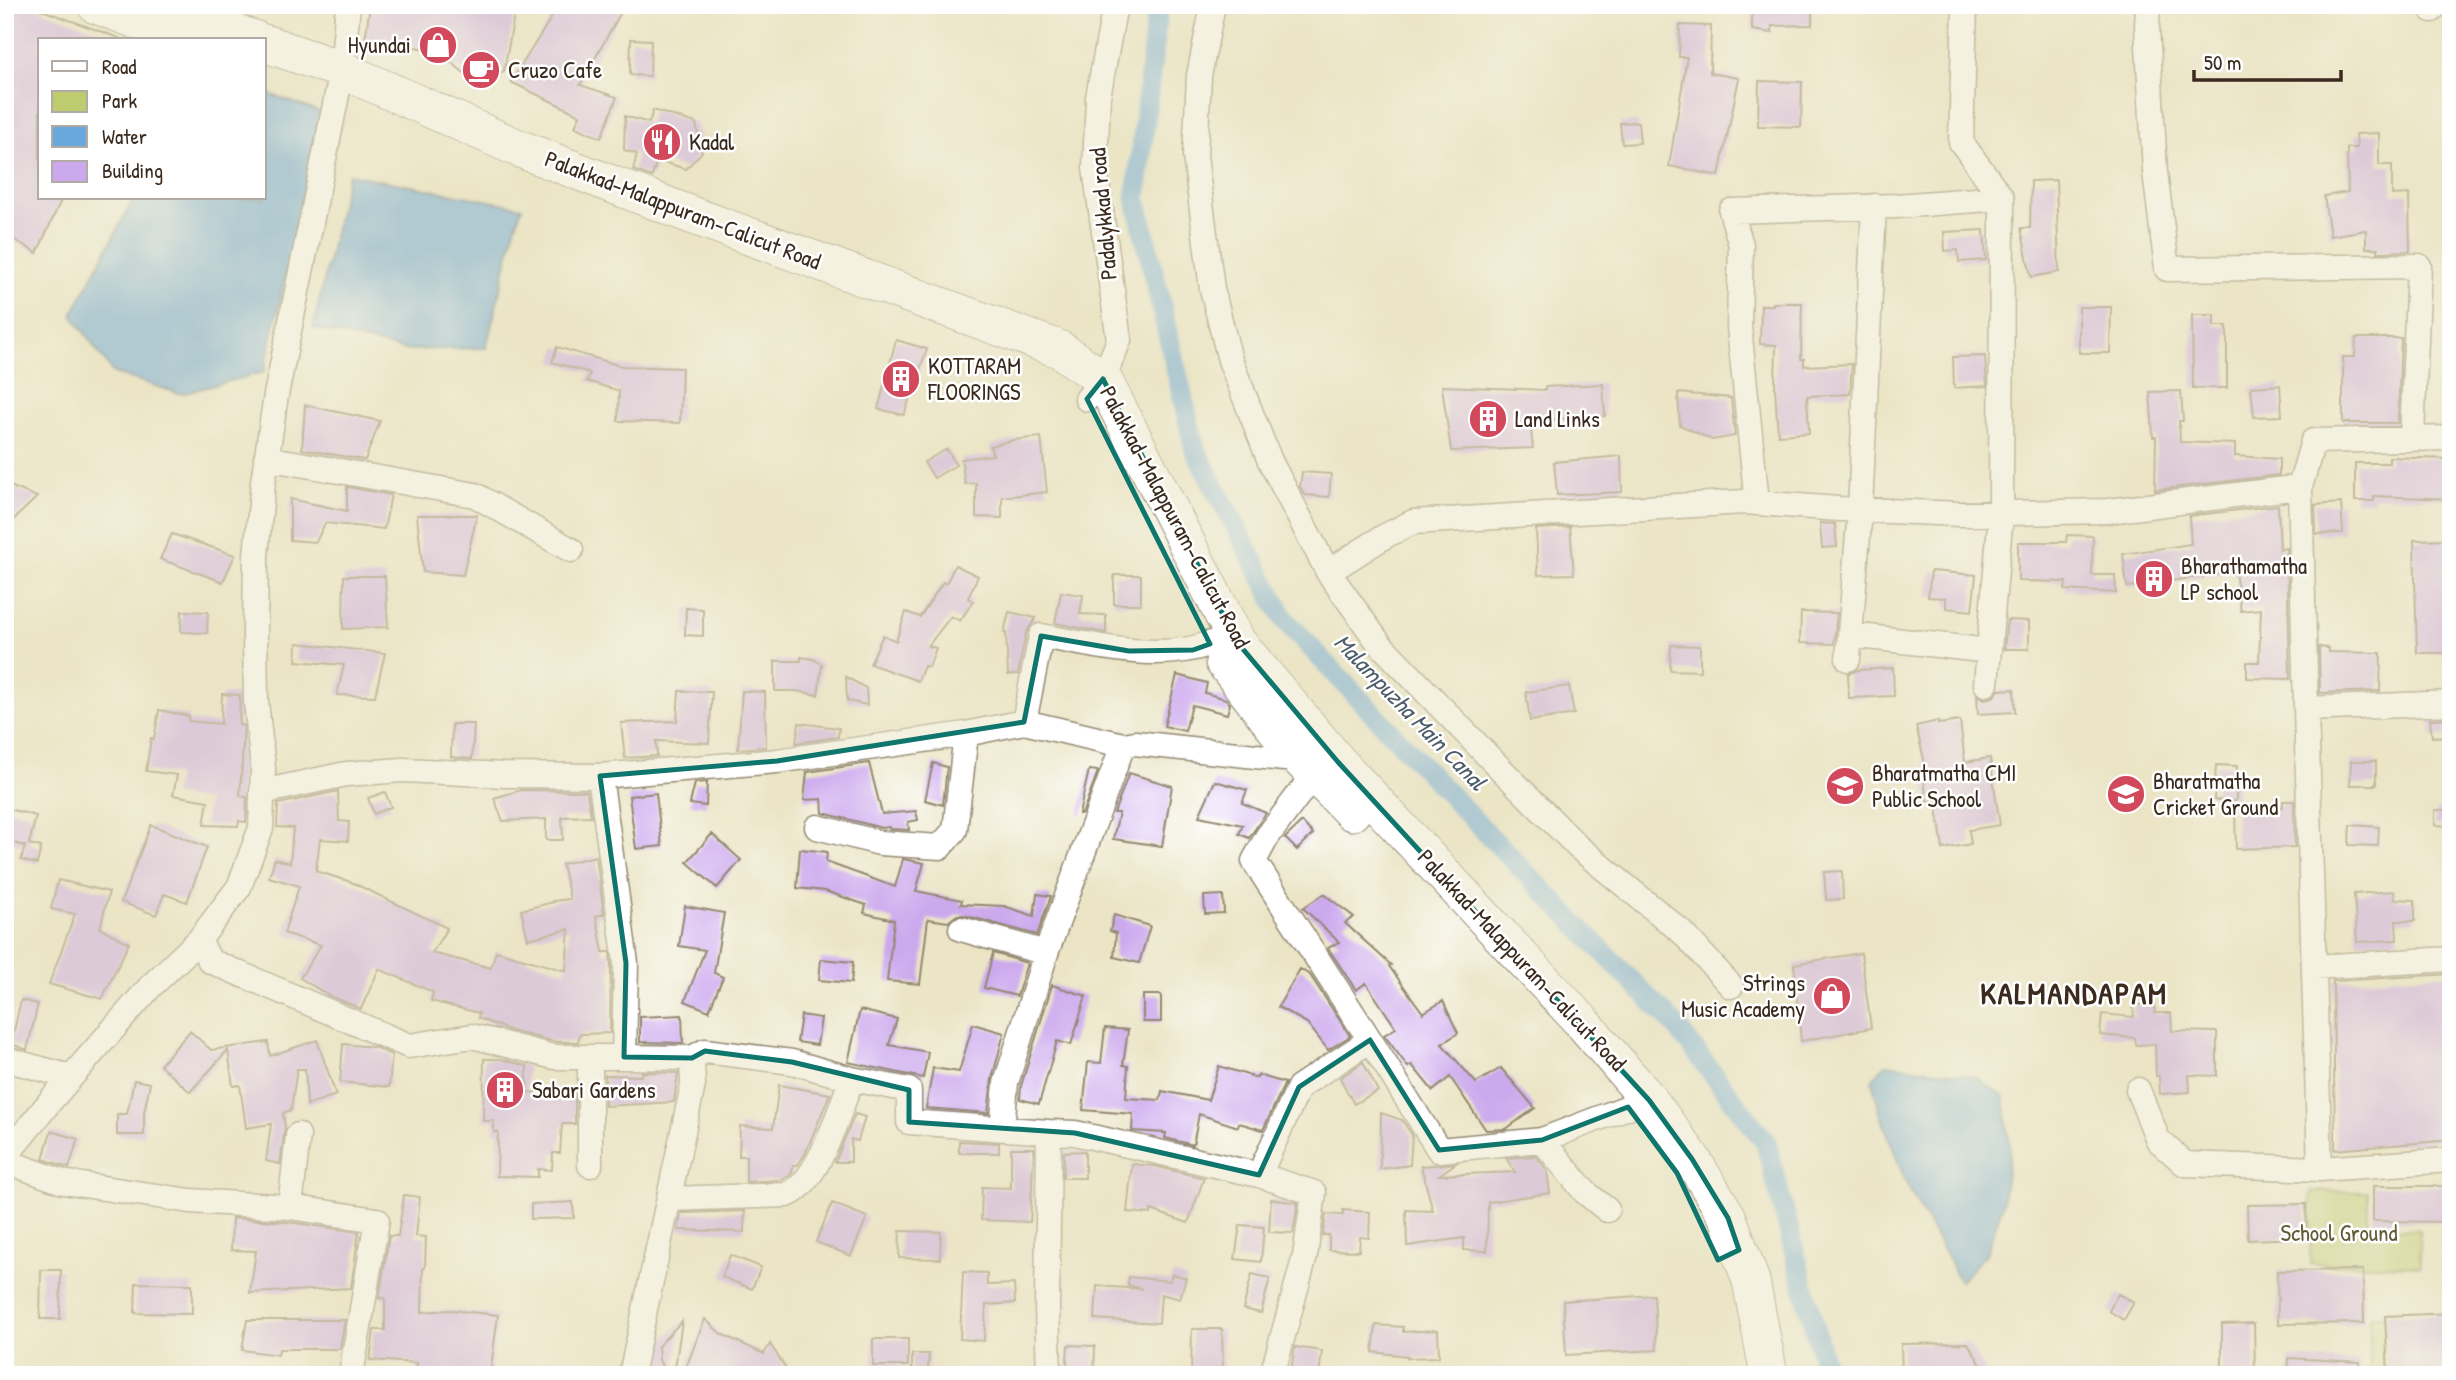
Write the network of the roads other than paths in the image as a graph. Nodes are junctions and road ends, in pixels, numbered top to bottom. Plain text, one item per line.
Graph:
1 (96, 5) edge
2 (155, 5) edge
3 (348, 5) edge
4 (1115, 5) edge
5 (1213, 5) edge
6 (1965, 5) edge
7 (2148, 5) edge
8 (185, 38) edge
9 (250, 38) edge
10 (266, 44) edge
11 (266, 68) edge
12 (340, 81) junction
13 (2002, 198) junction
14 (1874, 206) junction
15 (1095, 389) junction
16 (2451, 438) edge
17 (2412, 439) junction
18 (266, 458) junction
19 (2301, 487) junction
20 (1757, 503) junction
21 (1860, 510) junction
22 (2001, 513) junction
23 (571, 550) dead end
24 (1328, 572) junction
25 (1211, 643) junction
26 (1989, 651) junction
27 (1986, 684) dead end
28 (2451, 703) edge
29 (2306, 709) junction
30 (1024, 722) junction
31 (966, 734) junction
32 (1123, 745) junction
33 (1306, 765) junction
34 (600, 776) junction
35 (262, 792) junction
36 (817, 827) dead end
37 (961, 929) dead end
38 (199, 940) junction
39 (1046, 953) junction
40 (2451, 959) edge
41 (2315, 967) junction
42 (1731, 986) dead end
43 (1370, 1040) junction
44 (590, 1057) junction
45 (624, 1057) junction
46 (692, 1058) junction
47 (5, 1059) edge
48 (71, 1077) junction
49 (852, 1079) junction
50 (2138, 1090) dead end
51 (1628, 1107) junction
52 (1002, 1129) junction
53 (1049, 1132) junction
54 (298, 1135) dead end
55 (1542, 1140) junction
56 (5, 1159) edge
57 (2451, 1160) edge
58 (590, 1165) dead end
59 (2320, 1169) junction
60 (1259, 1175) junction
61 (669, 1199) junction
62 (290, 1207) junction
63 (1607, 1210) dead end
64 (1728, 1255) junction
65 (351, 1375) edge
66 (631, 1375) edge
67 (1049, 1375) edge
68 (1272, 1375) edge
69 (1745, 1375) edge
70 (1769, 1375) edge

1 - 8 highway
2 - 9 highway
3 - 12 street
4 - 15 street, Padalykkad road
5 - 24 street
6 - 13 street
7 - 17 street
10 - 12 highway, Palakkad-Malappuram-Calicut Road
11 - 12 highway, Palakkad-Malappuram-Calicut Road
12 - 15 highway, Palakkad-Malappuram-Calicut Road
12 - 18 street
13 - 14 street
13 - 22 street
14 - 20 street
14 - 21 street
15 - 25 highway, Palakkad-Malappuram-Calicut Road
15 - 64 highway, Palakkad-Malappuram-Calicut Road
16 - 17 street
17 - 19 street
18 - 23 street
18 - 35 street
19 - 22 street
19 - 29 street
20 - 21 street
20 - 24 street
21 - 22 street
21 - 26 street
22 - 26 street
24 - 42 street
25 - 30 street
25 - 33 highway, Palakkad-Malappuram-Calicut Road
26 - 27 street
28 - 29 street
29 - 41 street
30 - 31 street
30 - 32 street
31 - 34 street
31 - 36 street
32 - 33 street
32 - 39 street
33 - 43 street
33 - 51 highway, Palakkad-Malappuram-Calicut Road
34 - 35 street
34 - 45 street
35 - 38 street
37 - 39 street
38 - 44 street
38 - 48 street
39 - 52 street
40 - 41 street
41 - 59 street
43 - 55 street
43 - 60 street
44 - 45 street
44 - 58 street
45 - 46 street
46 - 49 street
46 - 61 street
47 - 48 street
48 - 56 street
49 - 52 street
49 - 61 street
50 - 59 street
51 - 55 street
51 - 64 highway, Palakkad-Malappuram-Calicut Road
52 - 53 street
53 - 60 street
53 - 67 street
54 - 62 street
55 - 63 street
56 - 62 street
57 - 59 street
60 - 68 street
61 - 66 street
62 - 65 street
64 - 69 highway, Palakkad-Malappuram-Calicut Road
64 - 70 highway, Palakkad-Malappuram-Calicut Road

